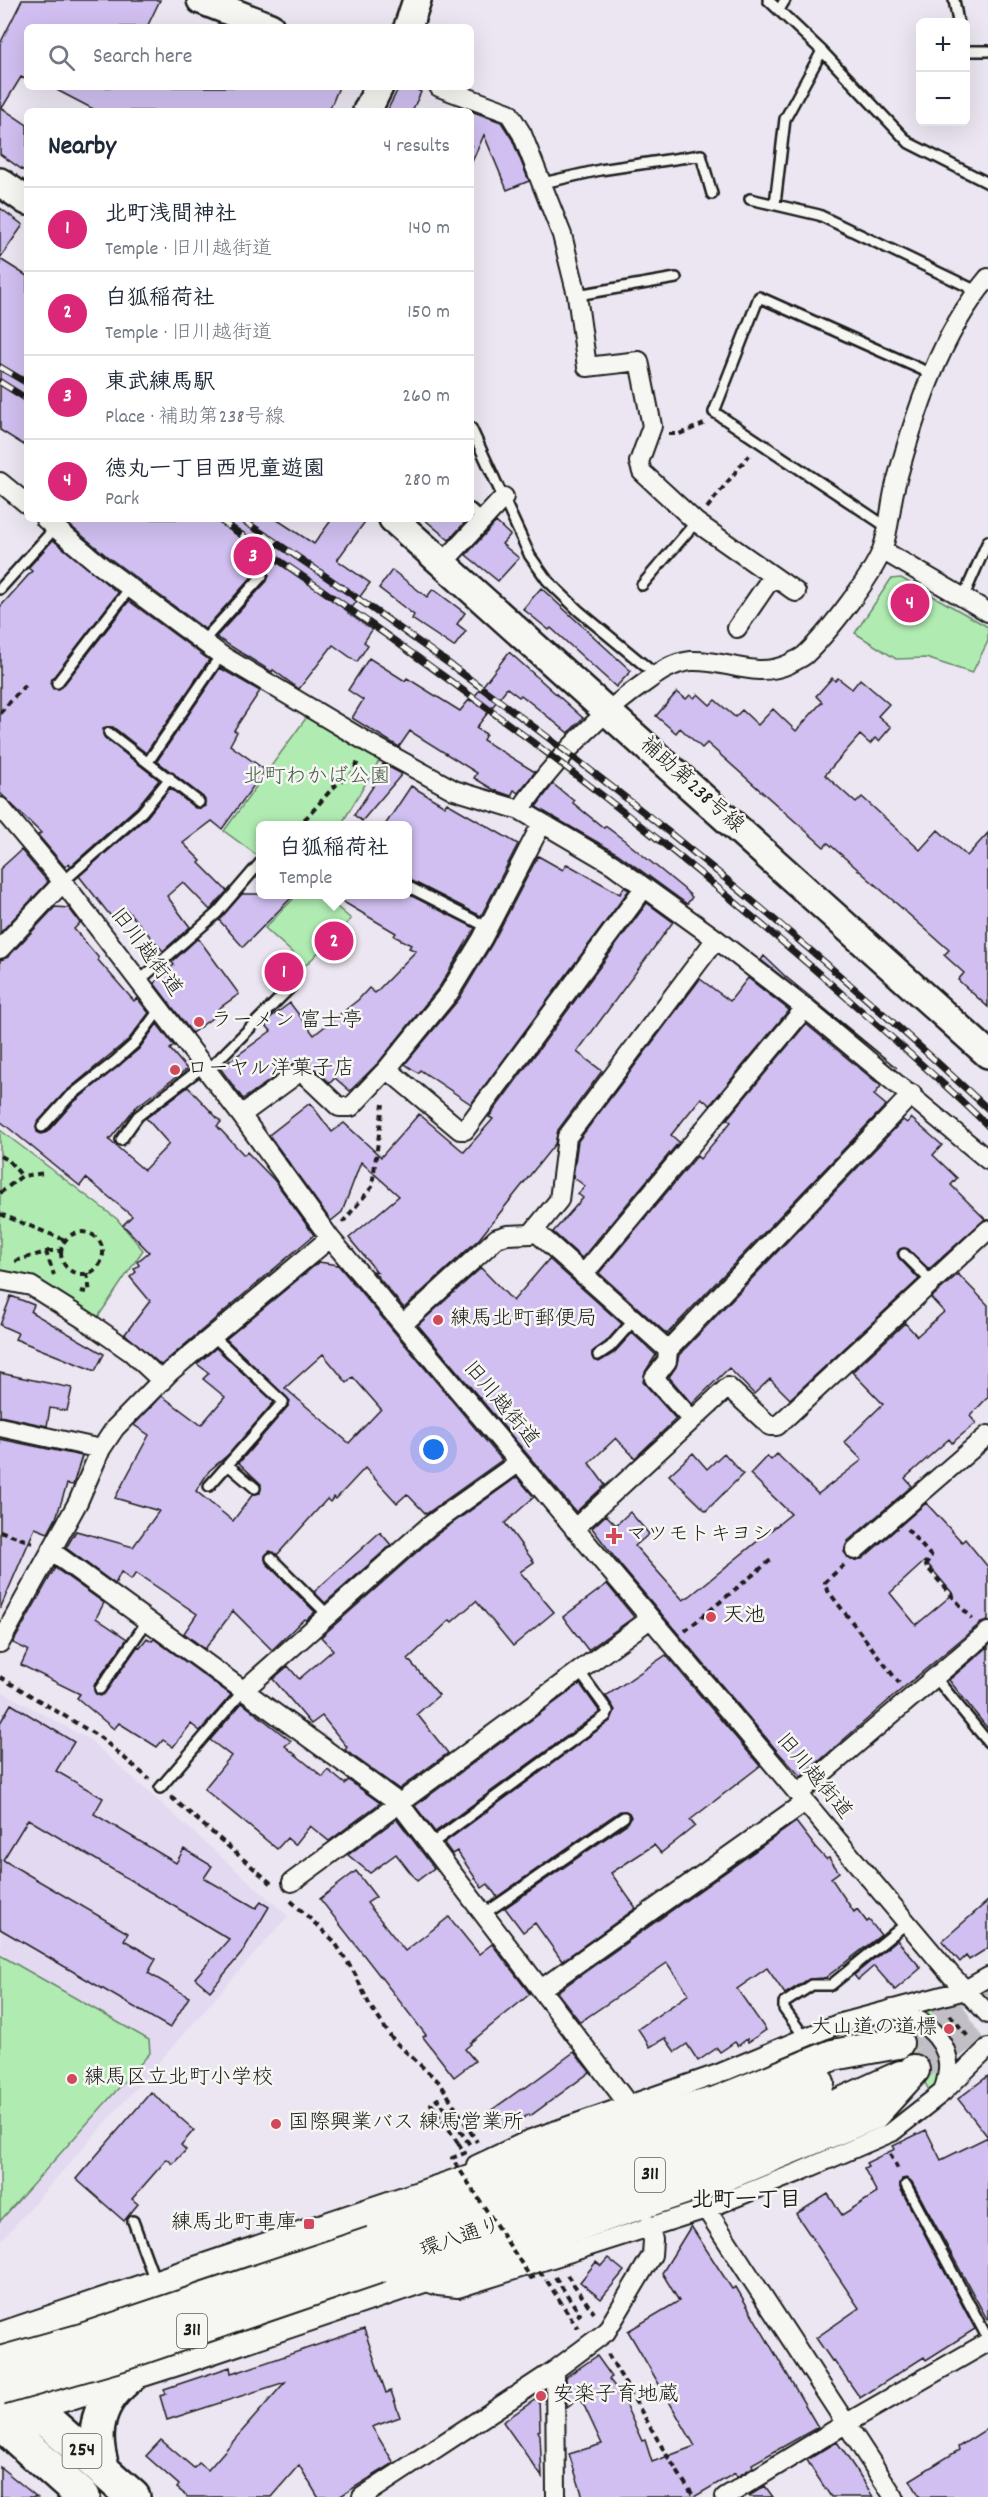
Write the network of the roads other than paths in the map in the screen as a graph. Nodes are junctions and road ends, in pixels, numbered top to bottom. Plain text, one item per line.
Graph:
1 (201, 0) edge
2 (417, 0) edge
3 (768, 0) edge
4 (785, 0) edge
5 (954, 0) edge
6 (779, 10) junction
7 (957, 18) edge
8 (262, 24) edge
9 (409, 24) edge
10 (822, 51) junction
11 (970, 51) edge
12 (988, 51) edge
13 (378, 90) edge
14 (447, 90) edge
15 (368, 108) edge
16 (0, 182) edge
17 (543, 183) junction
18 (988, 183) edge
19 (712, 194) dead end
20 (24, 199) edge
21 (750, 199) dead end
22 (775, 204) junction
23 (676, 278) dead end
24 (983, 284) edge
25 (577, 295) junction
26 (932, 374) junction
27 (474, 434) edge
28 (0, 482) edge
29 (504, 497) junction
30 (24, 502) edge
31 (477, 514) edge
32 (396, 522) edge
33 (471, 522) edge
34 (696, 522) junction
35 (50, 524) edge
36 (887, 527) junction
37 (988, 541) edge
38 (882, 550) junction
39 (443, 563) junction
40 (262, 576) dead end
41 (772, 577) junction
42 (642, 585) dead end
43 (130, 588) junction
44 (0, 589) edge
45 (796, 592) dead end
46 (963, 598) junction
47 (988, 612) edge
48 (736, 628) dead end
49 (202, 641) junction
50 (220, 655) junction
51 (656, 675) junction
52 (57, 683) dead end
53 (607, 711) junction
54 (109, 733) dead end
55 (148, 762) junction
56 (170, 778) junction
57 (199, 802) dead end
58 (0, 807) edge
59 (520, 810) junction
60 (542, 823) junction
61 (256, 869) edge
62 (63, 882) junction
63 (412, 888) edge
64 (644, 888) junction
65 (488, 927) junction
66 (716, 939) junction
67 (0, 949) edge
68 (139, 981) junction
69 (291, 987) dead end
70 (805, 1008) junction
71 (160, 1010) junction
72 (987, 1050) edge
73 (206, 1068) junction
74 (387, 1069) junction
75 (912, 1094) junction
76 (242, 1115) junction
77 (42, 1127) dead end
78 (120, 1140) dead end
79 (988, 1160) edge
80 (988, 1230) edge
81 (535, 1231) junction
82 (330, 1238) junction
83 (904, 1254) dead end
84 (583, 1275) junction
85 (0, 1280) edge
86 (932, 1282) junction
87 (633, 1320) junction
88 (403, 1324) junction
89 (213, 1336) junction
90 (668, 1350) junction
91 (598, 1355) dead end
92 (162, 1381) junction
93 (692, 1420) junction
94 (0, 1427) edge
95 (988, 1435) edge
96 (101, 1449) junction
97 (518, 1463) junction
98 (228, 1466) junction
99 (209, 1486) dead end
100 (255, 1488) dead end
101 (574, 1529) junction
102 (855, 1550) road end
103 (51, 1551) junction
104 (271, 1558) dead end
105 (329, 1616) junction
106 (650, 1619) junction
107 (148, 1620) junction
108 (987, 1633) edge
109 (0, 1643) edge
110 (579, 1671) junction
111 (934, 1677) junction
112 (100, 1689) dead end
113 (245, 1689) junction
114 (988, 1742) edge
115 (160, 1788) dead end
116 (801, 1798) junction
117 (399, 1803) junction
118 (624, 1817) dead end
119 (431, 1844) junction
120 (292, 1882) dead end
121 (483, 1914) junction
122 (907, 1923) junction
123 (988, 1977) edge
124 (541, 1989) junction
125 (965, 1990) junction
126 (889, 2009) junction
127 (988, 2014) edge
128 (806, 2039) junction
129 (898, 2043) tunnel mouth
130 (980, 2044) edge
131 (943, 2092) junction
132 (628, 2104) junction
133 (906, 2185) road end
134 (706, 2209) junction
135 (133, 2221) dead end
136 (649, 2225) junction
137 (375, 2241) junction
138 (419, 2279) junction
139 (156, 2286) junction
140 (0, 2338) edge
141 (988, 2341) edge
142 (180, 2359) junction
143 (0, 2361) edge
144 (555, 2370) junction
145 (131, 2375) junction
146 (0, 2382) edge
147 (0, 2390) edge
148 (15, 2410) edge
149 (0, 2423) edge
150 (845, 2424) junction
151 (103, 2470) junction
152 (735, 2494) edge
153 (83, 2497) edge
154 (133, 2497) edge
155 (362, 2497) edge
156 (556, 2497) edge
157 (894, 2497) edge

1 - 8 street
2 - 9 street
3 - 6 lane
4 - 6 lane
5 - 7 lane
6 - 10 lane
10 - 18 lane
10 - 22 lane
11 - 12 lane
13 - 15 street
14 - 17 street
16 - 20 street
17 - 19 lane
17 - 25 street
21 - 22 lane
22 - 24 lane
23 - 25 lane
24 - 26 street
25 - 34 street
26 - 36 street
26 - 36 lane
27 - 29 lane
28 - 30 street
29 - 31 street
29 - 51 lane
32 - 39 street, 補助第238号線
33 - 39 street
34 - 41 street
34 - 42 lane
35 - 43 street
35 - 44 lane
36 - 38 street
37 - 46 lane
38 - 46 street
38 - 51 street
39 - 53 street, 補助第238号線
40 - 49 lane
41 - 45 street
41 - 48 street
43 - 49 street
43 - 52 lane
46 - 47 street
49 - 50 street
50 - 55 lane
50 - 59 street
51 - 53 street
53 - 59 street
53 - 72 street, 補助第238号線
54 - 55 lane
55 - 56 lane
56 - 57 lane
56 - 62 lane
58 - 62 street, 旧川越街道
59 - 60 street
60 - 64 street
60 - 65 street
61 - 68 lane
62 - 67 street
62 - 68 street, 旧川越街道
63 - 65 lane
64 - 66 street
64 - 74 street
65 - 74 street
66 - 70 street
66 - 81 street
68 - 71 street, 旧川越街道
69 - 73 lane
70 - 75 street
70 - 84 street
71 - 73 street, 旧川越街道
71 - 77 lane
73 - 76 street, 旧川越街道
73 - 78 lane
74 - 76 street
75 - 79 street
75 - 90 street
76 - 82 street, 旧川越街道
80 - 86 street
81 - 84 street
81 - 88 street
82 - 88 street, 旧川越街道
82 - 89 street
83 - 86 lane
84 - 87 street
85 - 92 street
86 - 93 street
87 - 90 street
87 - 91 lane
88 - 97 street, 旧川越街道
89 - 92 street
89 - 98 lane
90 - 93 street
92 - 96 street
93 - 101 street
94 - 96 street
95 - 102 street
96 - 103 street
97 - 101 street, 旧川越街道
97 - 105 street
98 - 99 lane
98 - 100 lane
101 - 106 street, 旧川越街道
103 - 107 street
103 - 109 street
104 - 105 lane
105 - 113 street
106 - 110 street
106 - 116 street, 旧川越街道
107 - 112 lane
107 - 113 street
108 - 111 street
110 - 117 street
110 - 119 lane
111 - 114 lane
111 - 116 street
113 - 115 lane
113 - 117 street
116 - 122 street, 旧川越街道
116 - 124 street
117 - 119 street
117 - 120 street
118 - 121 lane
119 - 121 street
121 - 124 street
122 - 125 street, 旧川越街道
122 - 128 lane
123 - 125 street
124 - 132 street
125 - 126 street
125 - 127 street, 旧川越街道
126 - 128 street
126 - 131 street
128 - 132 street
129 - 137 main road, 環八通り / 311
130 - 131 street
131 - 134 street
132 - 137 street
133 - 141 lane
134 - 136 street
134 - 150 street
135 - 139 lane
136 - 138 street
136 - 144 street
137 - 138 main road, 環八通り / 311
137 - 139 main road
137 - 143 main road, 環八通り / 311, bridge
137 - 147 main road, 環八通り / 311, bridge
138 - 142 main road
139 - 140 main road
139 - 142 main road
141 - 150 street
142 - 145 main road
144 - 155 street
144 - 156 street
145 - 148 main road
145 - 151 highway
146 - 148 highway, 254
148 - 151 highway, 254
149 - 153 highway, 254
150 - 152 street
150 - 157 street
151 - 154 highway, 254

